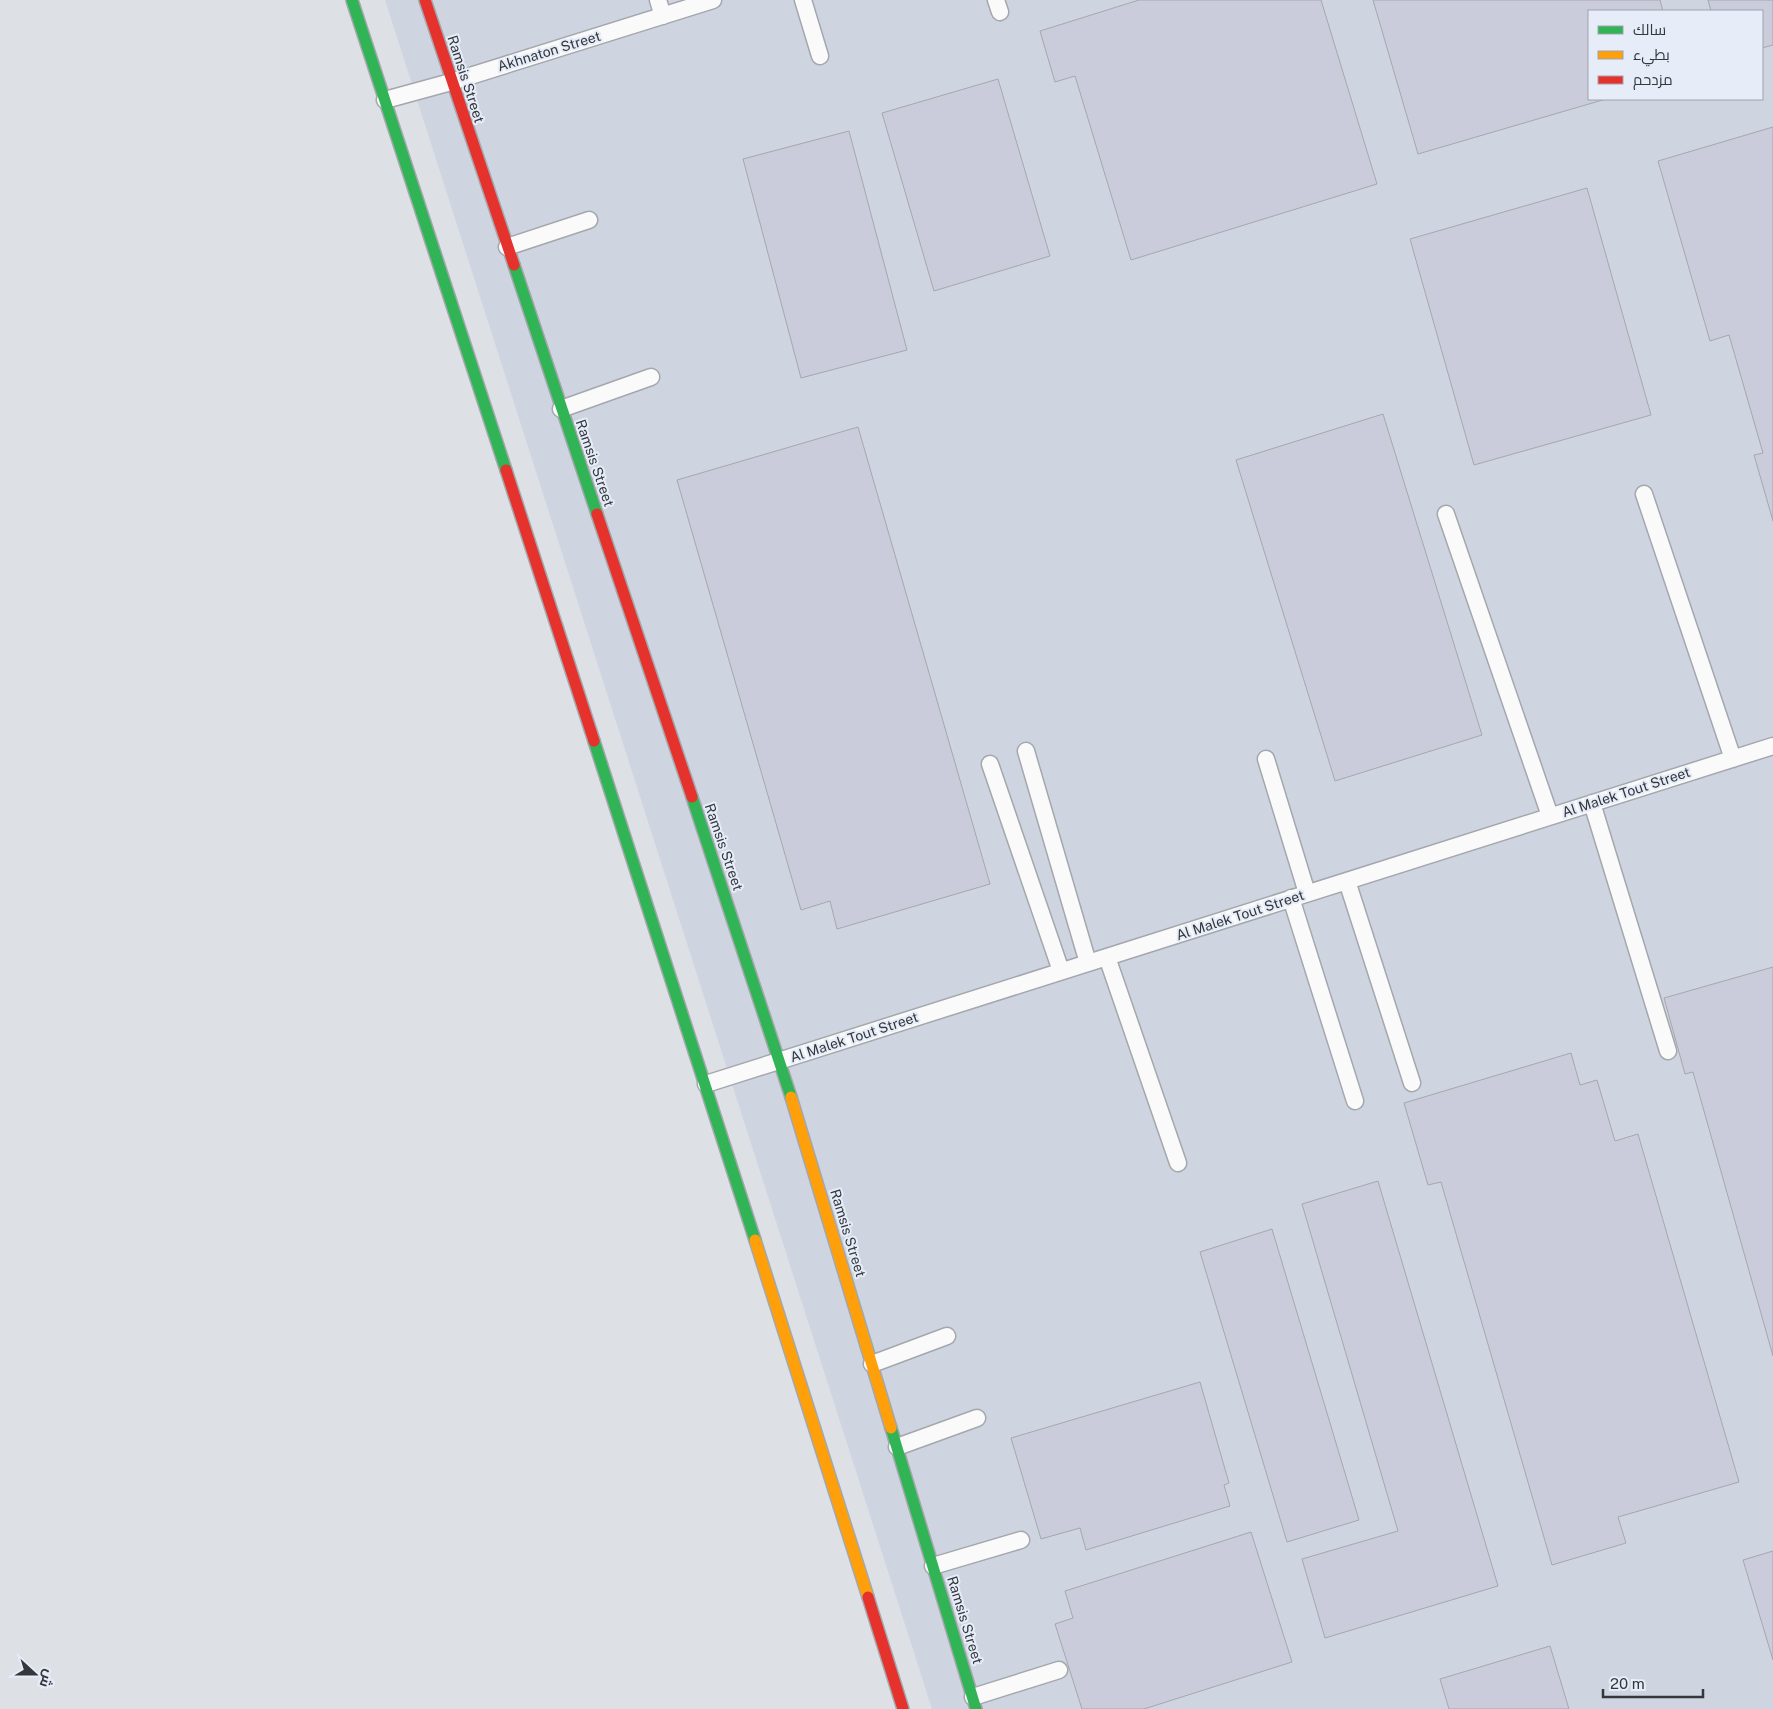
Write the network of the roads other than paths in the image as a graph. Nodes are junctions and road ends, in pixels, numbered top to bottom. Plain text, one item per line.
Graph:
1 (352, 0) edge
2 (425, 0) edge
3 (658, 0) edge
4 (713, 0) edge
5 (803, 0) edge
6 (663, 16) junction
7 (820, 56) dead end
8 (451, 82) junction
9 (385, 100) junction
10 (589, 220) dead end
11 (507, 247) junction
12 (651, 378) dead end
13 (561, 409) junction
14 (1644, 494) dead end
15 (1446, 514) dead end
16 (1773, 746) edge
17 (1026, 751) dead end
18 (1733, 758) junction
19 (1266, 759) dead end
20 (990, 764) dead end
21 (1592, 803) junction
22 (1550, 816) junction
23 (1347, 881) junction
24 (1299, 896) junction
25 (1107, 957) junction
26 (1088, 963) junction
27 (1061, 972) junction
28 (1668, 1051) dead end
29 (780, 1060) junction
30 (1412, 1083) dead end
31 (706, 1084) junction
32 (1355, 1101) dead end
33 (1178, 1163) dead end
34 (947, 1336) dead end
35 (872, 1364) junction
36 (977, 1418) dead end
37 (897, 1447) junction
38 (1021, 1540) dead end
39 (933, 1566) junction
40 (1058, 1670) dead end
41 (974, 1703) edge
42 (903, 1709) edge

1 - 9 street
2 - 8 street, Ramsis Street
3 - 6 lane
4 - 6 lane, Akhnaton Street
5 - 7 lane
6 - 8 lane, Akhnaton Street
8 - 9 lane, Akhnaton Street
8 - 11 street, Ramsis Street
9 - 31 street
10 - 11 lane
11 - 13 street, Ramsis Street
12 - 13 lane
13 - 29 street, Ramsis Street
14 - 18 lane
15 - 22 lane
16 - 18 lane, Al Malek Tout Street
17 - 26 lane
18 - 21 lane, Al Malek Tout Street
19 - 24 lane
20 - 27 lane
21 - 22 lane, Al Malek Tout Street
21 - 28 lane
22 - 23 lane, Al Malek Tout Street
23 - 24 lane, Al Malek Tout Street
23 - 30 lane
24 - 25 lane, Al Malek Tout Street
24 - 32 lane
25 - 26 lane, Al Malek Tout Street
25 - 33 lane
26 - 27 lane, Al Malek Tout Street
27 - 29 lane, Al Malek Tout Street
29 - 31 lane, Al Malek Tout Street
29 - 35 street, Ramsis Street
31 - 42 street
34 - 35 lane
35 - 37 street, Ramsis Street
36 - 37 lane
37 - 39 street, Ramsis Street
38 - 39 lane
39 - 41 street, Ramsis Street
40 - 41 lane

